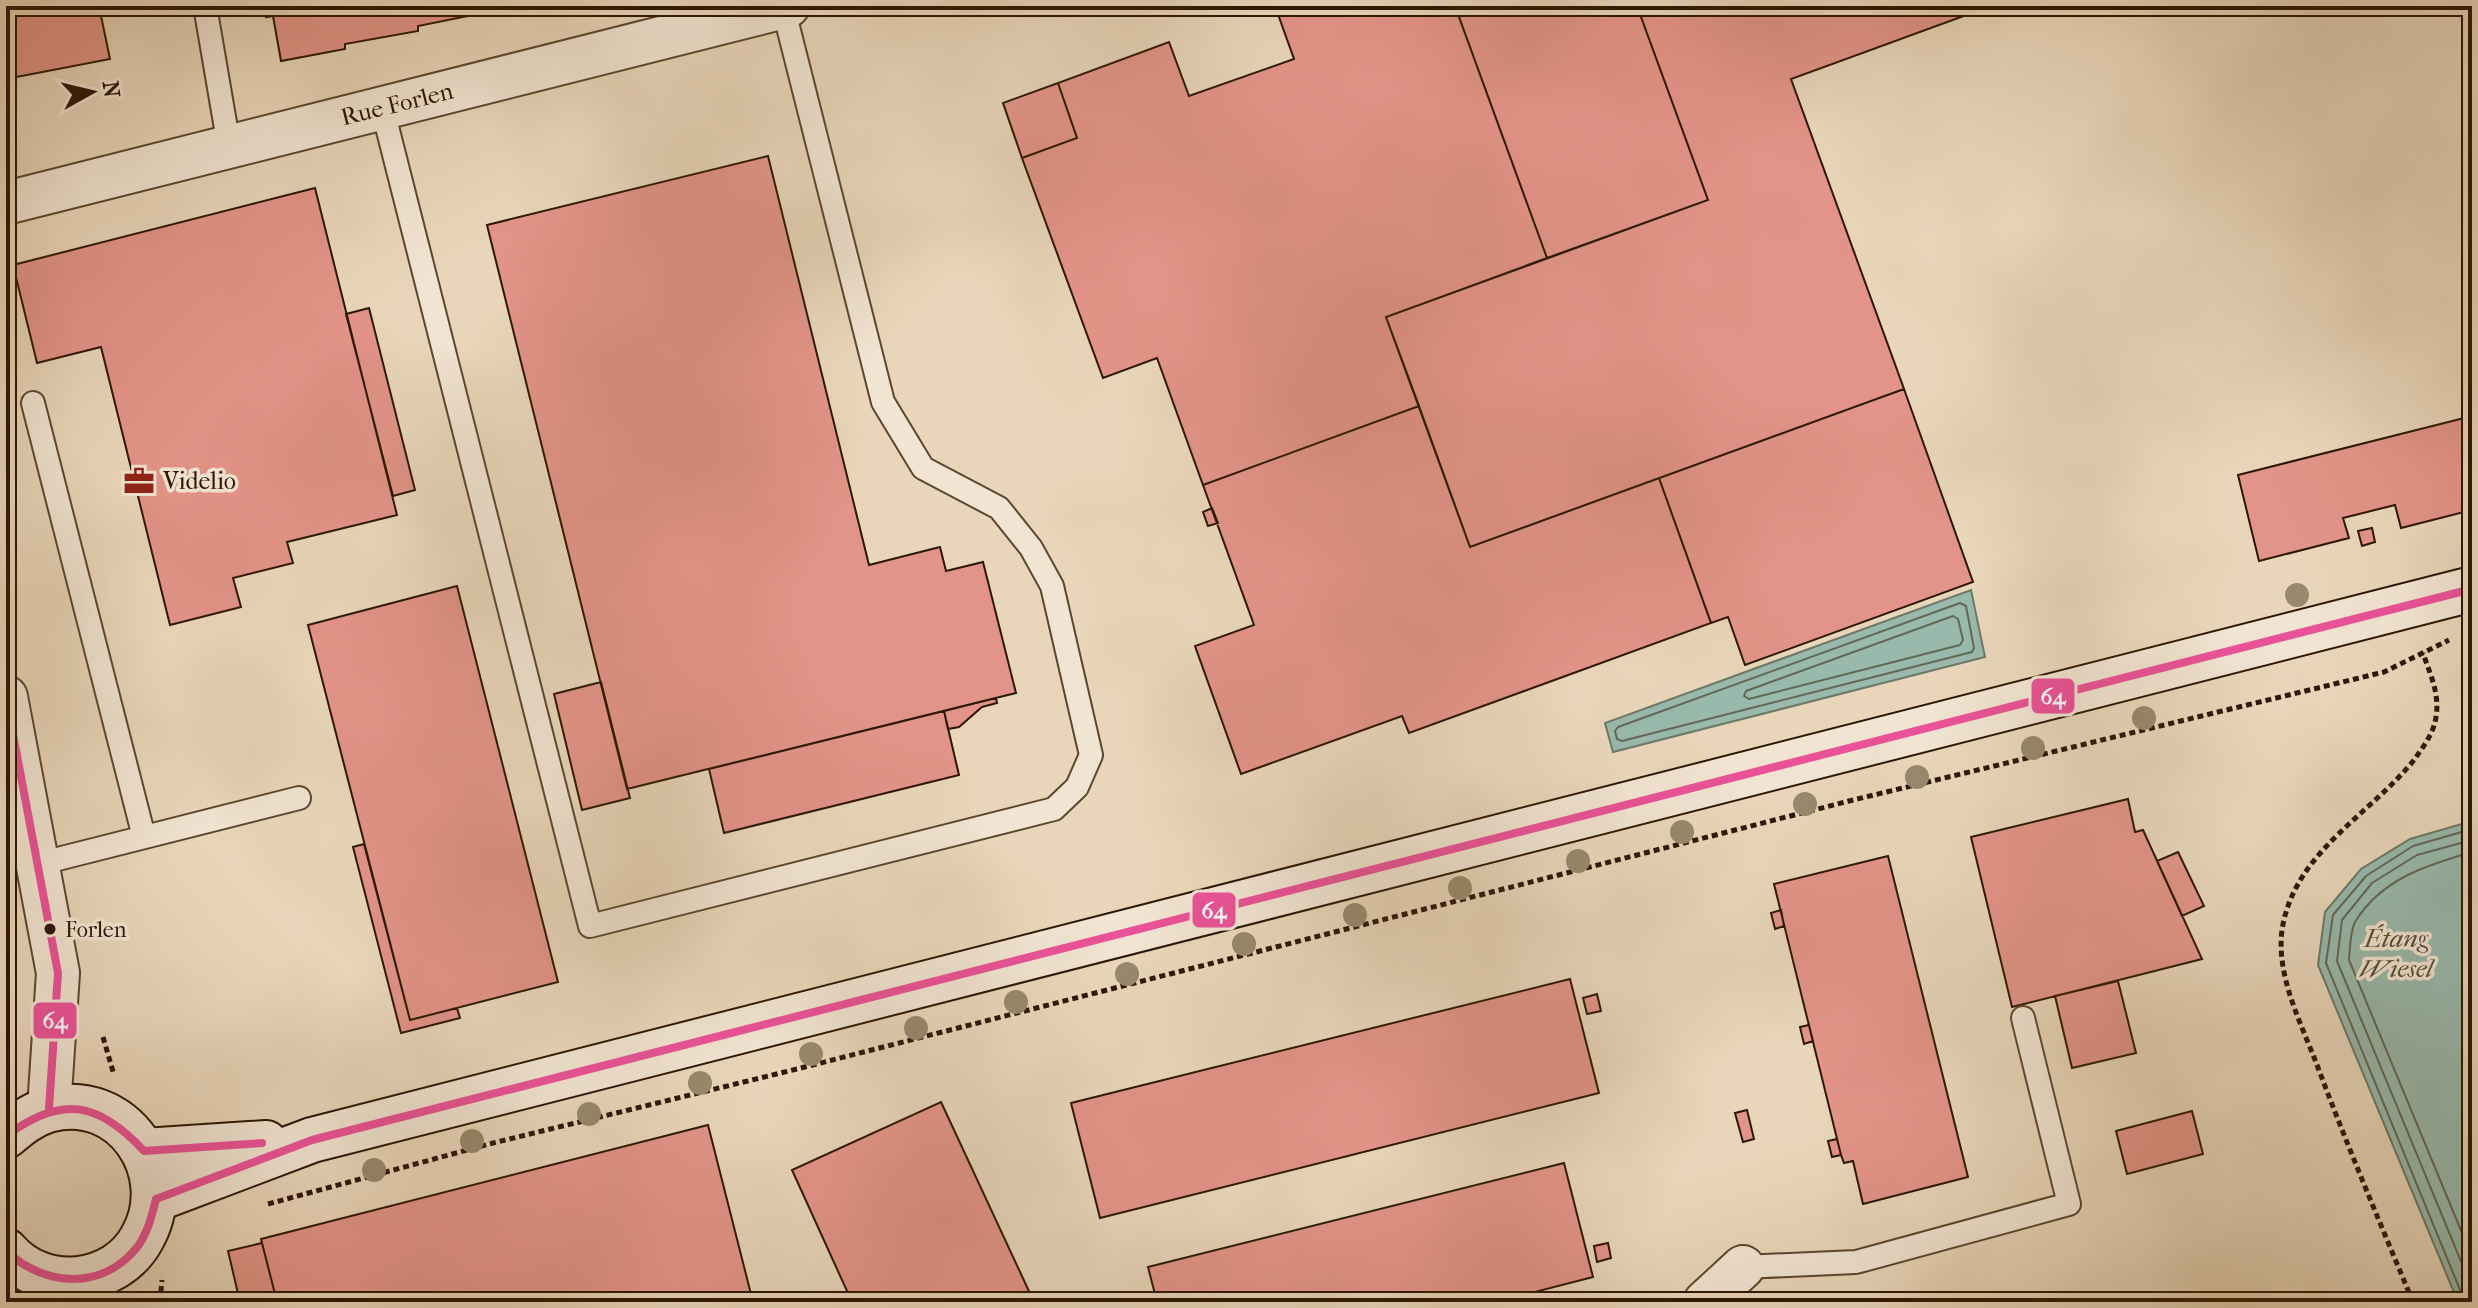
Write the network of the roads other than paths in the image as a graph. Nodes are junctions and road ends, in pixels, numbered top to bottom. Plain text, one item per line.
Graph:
1 (205, 6) edge
2 (785, 7) edge
3 (382, 107) junction
4 (229, 146) junction
5 (6, 203) edge
6 (33, 403) dead end
7 (2472, 589) edge
8 (6, 697) edge
9 (299, 798) dead end
10 (144, 837) junction
11 (38, 864) junction
12 (2023, 1018) dead end
13 (49, 1109) junction
14 (6, 1136) edge
15 (312, 1140) junction
16 (144, 1151) junction
17 (156, 1199) junction
18 (6, 1251) edge
19 (1743, 1267) joint
20 (98, 1290) edge
21 (1705, 1302) edge

1 - 4 lane
2 - 3 street, Rue Forlen
2 - 3 lane
3 - 4 street, Rue Forlen
4 - 5 street, Rue Forlen
6 - 10 lane
7 - 15 main road
8 - 11 street
9 - 10 lane
10 - 11 lane
11 - 13 street
12 - 19 lane
13 - 14 main road
13 - 16 main road
15 - 16 main road
15 - 17 main road
16 - 17 main road
17 - 20 main road
18 - 20 main road
19 - 21 street

